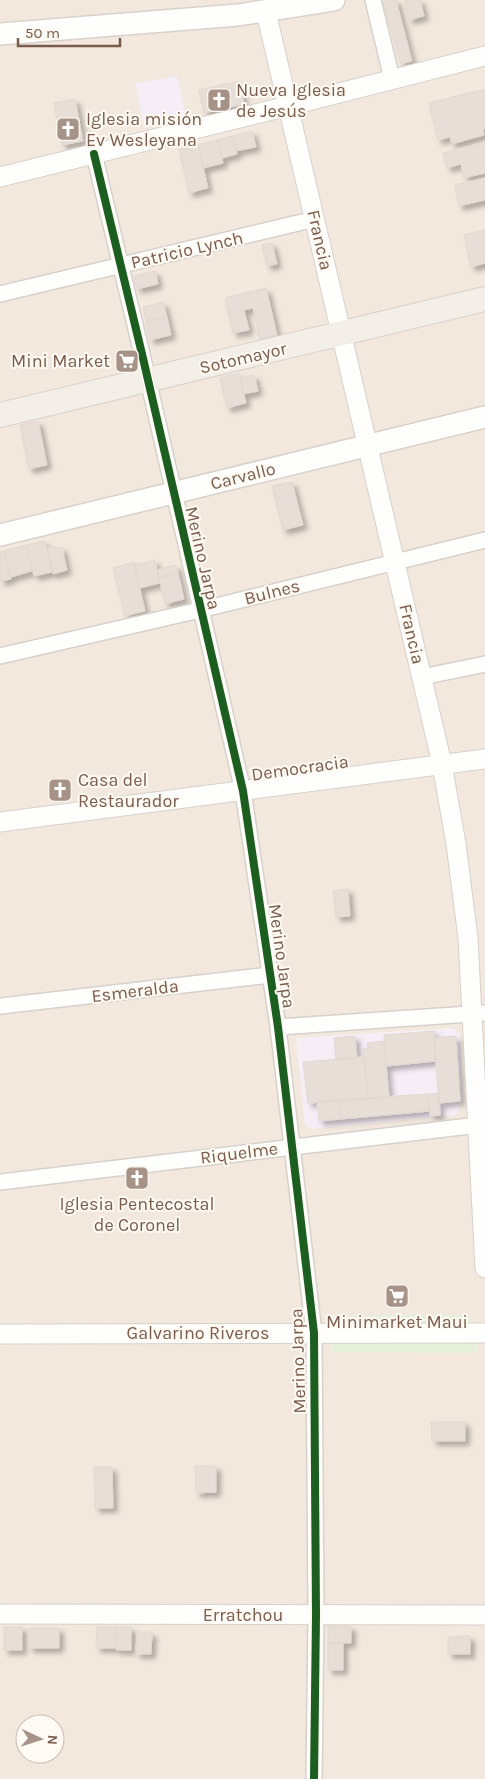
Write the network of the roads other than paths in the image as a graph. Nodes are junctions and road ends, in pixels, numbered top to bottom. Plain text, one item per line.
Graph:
1 (334, 0) edge
2 (373, 0) edge
3 (266, 12) junction
4 (0, 34) edge
5 (485, 56) edge
6 (392, 79) junction
7 (288, 106) junction
8 (94, 154) junction
9 (0, 177) edge
10 (315, 219) junction
11 (121, 265) junction
12 (0, 294) edge
13 (485, 299) edge
14 (342, 334) junction
15 (148, 380) junction
16 (0, 415) edge
17 (485, 417) edge
18 (368, 446) junction
19 (173, 493) junction
20 (0, 535) edge
21 (485, 540) edge
22 (395, 562) junction
23 (200, 610) junction
24 (0, 656) edge
25 (485, 664) edge
26 (422, 677) junction
27 (485, 759) edge
28 (442, 764) junction
29 (243, 791) junction
30 (0, 822) edge
31 (270, 975) junction
32 (0, 1006) edge
33 (479, 1014) edge
34 (278, 1027) junction
35 (478, 1125) junction
36 (293, 1146) junction
37 (0, 1182) edge
38 (483, 1187) edge
39 (485, 1268) edge
40 (314, 1333) junction
41 (485, 1333) edge
42 (0, 1334) edge
43 (0, 1614) edge
44 (316, 1615) junction
45 (485, 1615) edge
46 (314, 1779) edge

1 - 3 main road
2 - 6 street
3 - 4 main road
3 - 7 street, Francia
5 - 6 street
6 - 7 street
7 - 8 street
7 - 10 street, Francia
8 - 9 street
8 - 11 street, Merino Jarpa
10 - 11 street, Patricio Lynch
10 - 14 street, Francia
11 - 12 street, Patricio Lynch
11 - 15 street, Merino Jarpa
13 - 14 main road, Sotomayor
14 - 15 main road, Sotomayor
14 - 18 street, Francia
15 - 16 main road, Sotomayor
15 - 19 street, Merino Jarpa
17 - 18 main road, Carvallo
18 - 19 main road, Carvallo
18 - 22 street, Francia
19 - 20 main road, Carvallo
19 - 23 street, Merino Jarpa
21 - 22 street, Bulnes
22 - 23 street, Bulnes
22 - 26 street, Francia
23 - 24 street, Bulnes
23 - 29 street, Merino Jarpa
25 - 26 street
26 - 28 street, Francia
27 - 28 street, Democracia
28 - 29 street, Democracia
28 - 33 street, Francia
29 - 30 street, Democracia
29 - 31 street, Merino Jarpa
31 - 32 street, Esmeralda
31 - 34 street, Merino Jarpa
33 - 34 street
33 - 35 street, Francia
34 - 36 street, Merino Jarpa
35 - 36 street, Riquelme
35 - 38 street, Francia
36 - 37 street, Riquelme
36 - 40 street, Merino Jarpa
38 - 39 street, Francia
40 - 41 street, Galvarino Riveros
40 - 42 street, Galvarino Riveros
40 - 44 street, Merino Jarpa
43 - 44 street, Erratchou
44 - 45 street, Erratchou
44 - 46 street, Merino Jarpa

